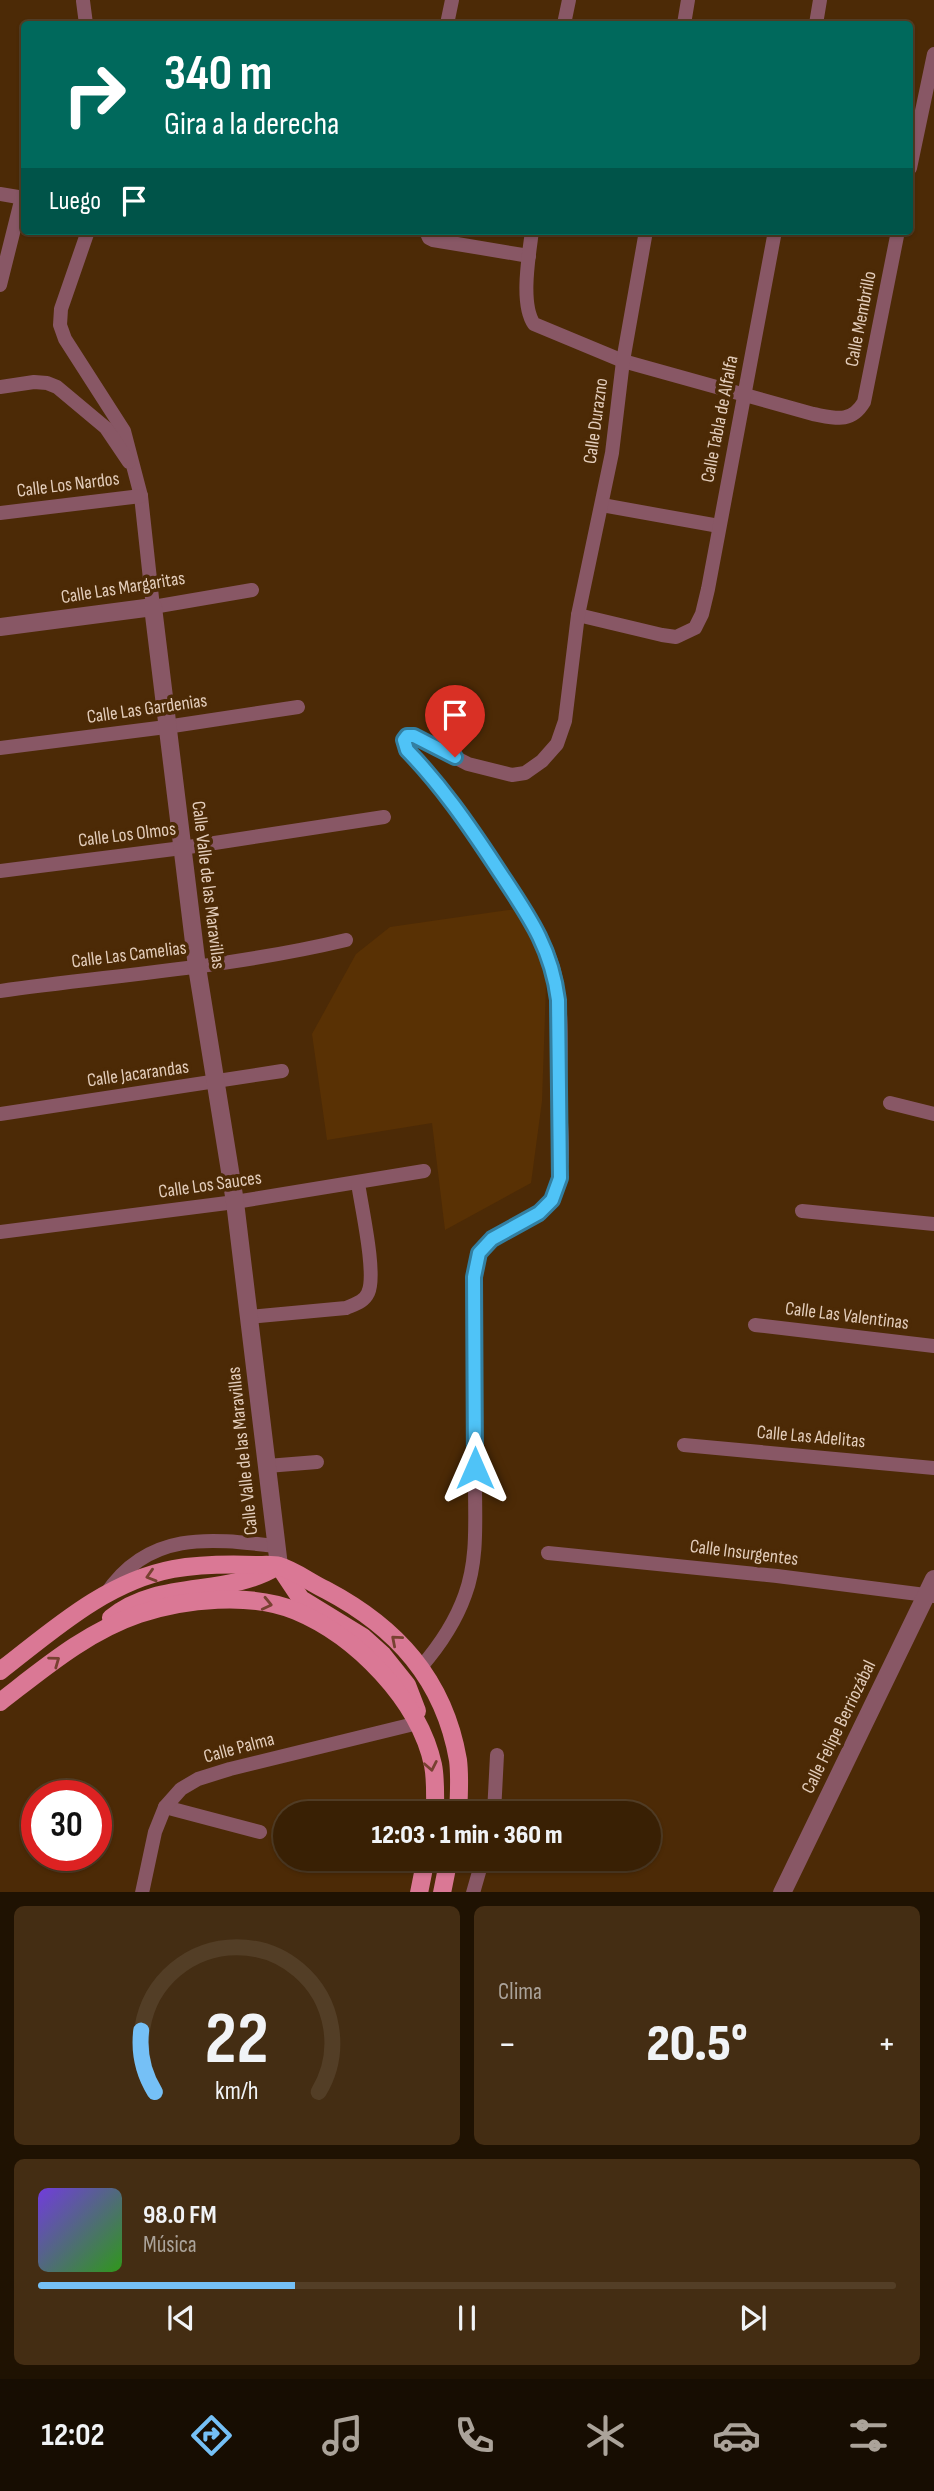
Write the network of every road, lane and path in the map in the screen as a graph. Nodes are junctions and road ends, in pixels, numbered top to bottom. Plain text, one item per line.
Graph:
1 (452, 0) edge
2 (569, 0) edge
3 (688, 0) edge
4 (820, 0) edge
5 (83, 1) edge
6 (86, 21) edge
7 (448, 21) edge
8 (565, 21) edge
9 (684, 21) edge
10 (816, 21) edge
11 (934, 54) edge
12 (913, 154) edge
13 (0, 194) edge
14 (21, 198) edge
15 (21, 206) edge
16 (87, 235) edge
17 (430, 235) edge
18 (532, 235) edge
19 (645, 235) edge
20 (774, 235) edge
21 (897, 235) edge
22 (529, 256) junction
23 (0, 285) edge
24 (622, 361) junction
25 (0, 387) edge
26 (745, 395) junction
27 (135, 470) junction
28 (141, 496) junction
29 (602, 505) junction
30 (0, 513) edge
31 (719, 526) junction
32 (252, 590) dead end
33 (153, 607) junction
34 (578, 615) junction
35 (0, 626) edge
36 (298, 707) dead end
37 (166, 727) junction
38 (0, 748) edge
39 (384, 817) dead end
40 (182, 848) junction
41 (0, 871) edge
42 (346, 940) dead end
43 (197, 967) junction
44 (0, 991) edge
45 (282, 1071) dead end
46 (216, 1082) junction
47 (890, 1103) dead end
48 (0, 1114) edge
49 (934, 1114) edge
50 (424, 1171) dead end
51 (358, 1183) junction
52 (235, 1202) junction
53 (802, 1211) dead end
54 (934, 1224) edge
55 (0, 1232) edge
56 (249, 1317) junction
57 (755, 1325) dead end
58 (934, 1346) edge
59 (684, 1445) dead end
60 (317, 1462) dead end
61 (267, 1466) junction
62 (934, 1468) edge
63 (275, 1546) junction
64 (548, 1553) dead end
65 (279, 1566) junction
66 (934, 1579) edge
67 (106, 1594) junction
68 (930, 1596) edge
69 (95, 1632) junction
70 (421, 1667) junction
71 (0, 1671) edge
72 (0, 1702) edge
73 (418, 1723) junction
74 (498, 1755) dead end
75 (434, 1801) edge
76 (458, 1801) edge
77 (495, 1801) edge
78 (165, 1807) junction
79 (260, 1832) dead end
80 (423, 1871) edge
81 (446, 1871) edge
82 (479, 1871) edge
83 (142, 1892) edge
84 (419, 1892) edge
85 (442, 1892) edge
86 (473, 1892) edge
87 (782, 1892) edge

1 - 7 street
2 - 8 street
3 - 9 street
4 - 10 street
5 - 6 street
11 - 12 street
13 - 14 street
15 - 23 street
16 - 27 street, Calle Valle de las Maravillas
17 - 22 street
18 - 22 street
19 - 24 street, Calle Durazno
20 - 26 street, Calle Tabla de Alfalfa
21 - 26 street, Calle Membrillo
22 - 24 street
24 - 26 street
24 - 29 street, Calle Durazno
25 - 27 street
26 - 31 street, Calle Tabla de Alfalfa
27 - 28 street, Calle Valle de las Maravillas
28 - 30 street, Calle Los Nardos
28 - 33 street, Calle Valle de las Maravillas
29 - 31 street
29 - 34 street, Calle Durazno
31 - 34 street, Calle Tabla de Alfalfa
32 - 33 street, Calle Las Margaritas
33 - 35 street, Calle Las Margaritas
33 - 37 street, Calle Valle de las Maravillas
34 - 70 street, Calle Durazno
36 - 37 street, Calle Las Gardenias
37 - 38 street, Calle Las Gardenias
37 - 40 street, Calle Valle de las Maravillas
39 - 40 street, Calle Los Olmos
40 - 41 street, Calle Los Olmos
40 - 43 street, Calle Valle de las Maravillas
42 - 43 street, Calle Las Camelias
43 - 44 street, Calle Las Camelias
43 - 46 street, Calle Valle de las Maravillas
45 - 46 street, Calle Jacarandas
46 - 48 street, Calle Jacarandas
46 - 52 street, Calle Valle de las Maravillas
47 - 49 street
50 - 51 street, Calle Los Sauces
51 - 52 street, Calle Los Sauces
51 - 56 street
52 - 55 street, Calle Los Sauces
52 - 56 street, Calle Valle de las Maravillas
53 - 54 street
56 - 61 street, Calle Valle de las Maravillas
57 - 58 street, Calle Las Valentinas
59 - 62 street, Calle Las Adelitas
60 - 61 street
61 - 63 street, Calle Valle de las Maravillas
63 - 65 street, Calle Valle de las Maravillas
63 - 67 street
64 - 68 street, Calle Insurgentes
65 -> 67 main road
65 - 69 main road
70 -> 65 main road
65 - 73 main road
66 - 68 street, Calle Felipe Berriozábal
67 - 71 main road
68 - 87 street, Calle Felipe Berriozábal
72 -> 69 main road
69 -> 73 main road
70 - 76 main road
73 -> 75 main road
73 - 78 street, Calle Palma
74 - 77 street
78 - 79 street
78 - 83 street, Calle Palma
80 - 84 main road
81 - 85 main road
82 - 86 street

